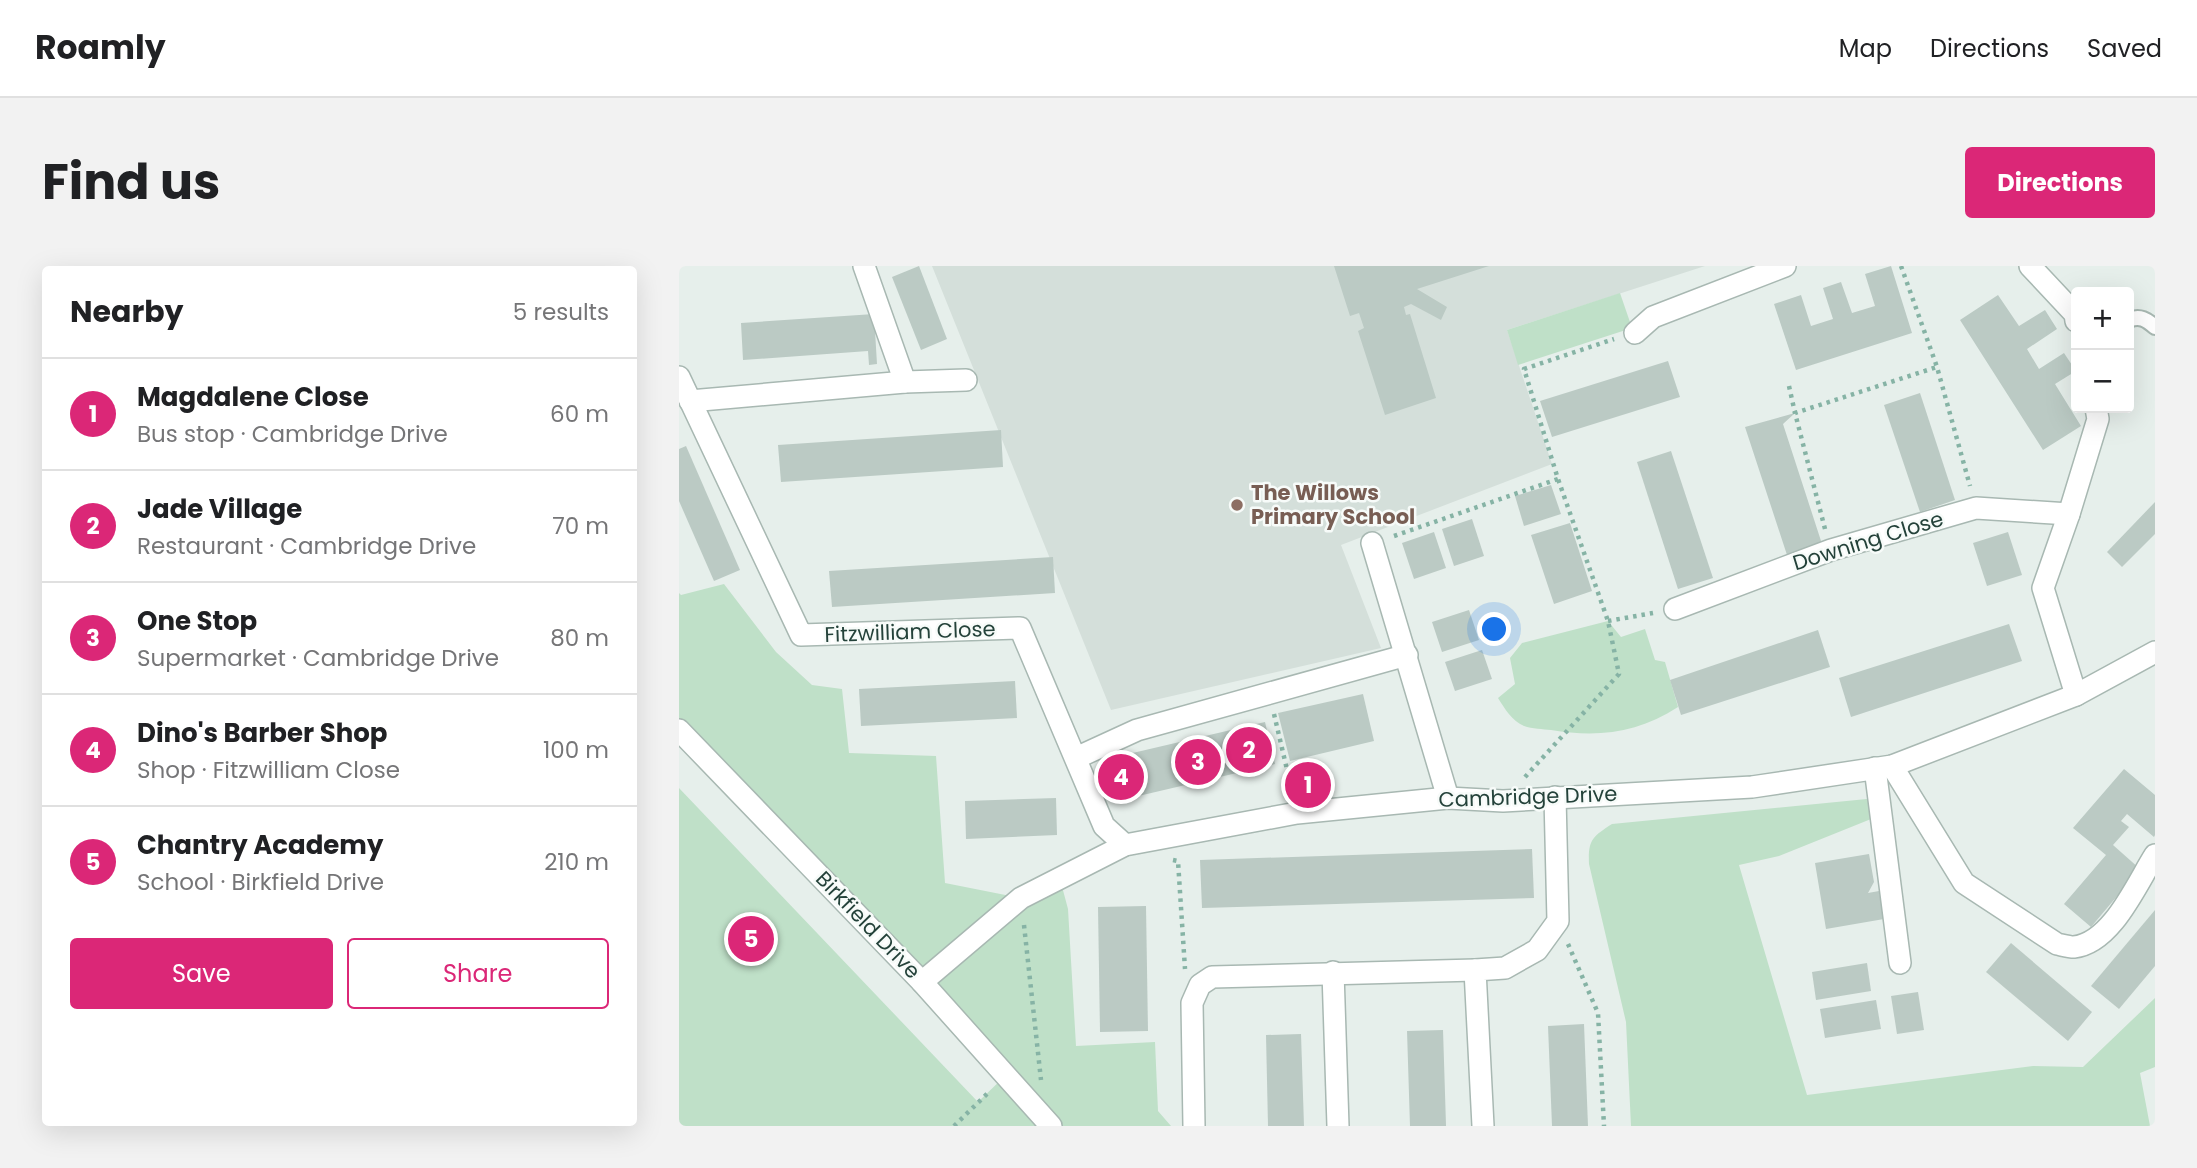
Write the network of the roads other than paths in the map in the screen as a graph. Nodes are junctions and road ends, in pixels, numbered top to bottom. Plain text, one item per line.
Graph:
1 (864, 266) edge
2 (1785, 266) edge
3 (2030, 266) edge
4 (2071, 310) edge
5 (2134, 318) edge
6 (2155, 327) edge
7 (1635, 332) road end
8 (679, 377) edge
9 (967, 380) dead end
10 (905, 382) junction
11 (690, 401) junction
12 (2097, 413) edge
13 (2069, 514) junction
14 (1372, 543) road end
15 (1675, 609) road end
16 (2155, 652) edge
17 (1406, 655) junction
18 (2076, 695) junction
19 (679, 730) edge
20 (1076, 758) junction
21 (1883, 767) junction
22 (1555, 797) junction
23 (1448, 798) junction
24 (1125, 845) junction
25 (2155, 855) edge
26 (1900, 963) dead end
27 (1475, 970) junction
28 (1333, 972) junction
29 (922, 982) junction
30 (1051, 1126) edge
31 (1194, 1126) edge
32 (1338, 1126) edge
33 (1483, 1126) edge

1 - 10 street
2 - 7 street
3 - 4 street
5 - 6 lane
8 - 11 street, Fitzwilliam Close
9 - 10 street
10 - 11 street
11 - 20 street, Fitzwilliam Close
12 - 13 street
13 - 15 street, Downing Close
13 - 18 street
14 - 17 street
16 - 18 street, Cambridge Drive
17 - 20 street
17 - 23 street
18 - 21 street, Cambridge Drive
19 - 29 street, Birkfield Drive
20 - 24 street, Fitzwilliam Close
21 - 22 street, Cambridge Drive
21 - 25 street
21 - 26 street
22 - 23 street, Cambridge Drive
22 - 27 street
23 - 24 street, Cambridge Drive
24 - 29 street, Cambridge Drive
27 - 28 street
27 - 33 street
28 - 31 street
28 - 32 street
29 - 30 street, Birkfield Drive

